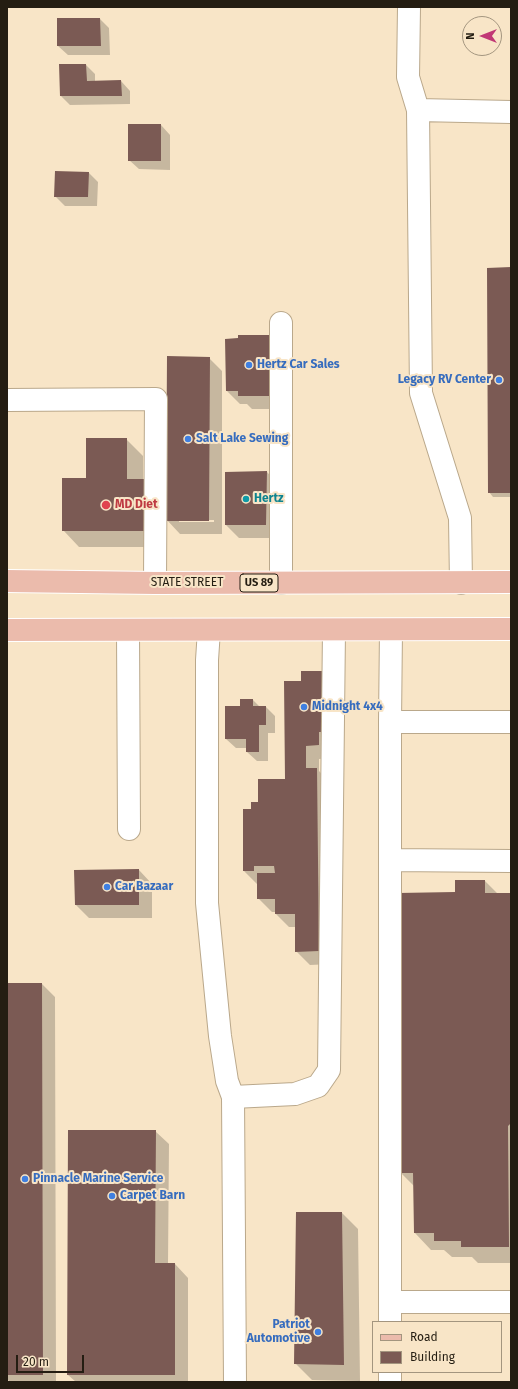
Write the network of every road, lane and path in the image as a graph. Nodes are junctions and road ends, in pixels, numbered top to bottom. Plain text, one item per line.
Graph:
1 (409, 7) edge
2 (418, 110) junction
3 (511, 112) edge
4 (281, 323) dead end
5 (7, 400) edge
6 (7, 581) edge
7 (281, 582) junction
8 (461, 582) junction
9 (511, 582) edge
10 (155, 583) junction
11 (511, 629) edge
12 (7, 630) edge
13 (128, 630) junction
14 (209, 630) junction
15 (334, 630) junction
16 (391, 630) junction
17 (390, 722) junction
18 (511, 722) edge
19 (129, 829) dead end
20 (390, 860) junction
21 (511, 861) edge
22 (233, 1098) junction
23 (511, 1302) edge
24 (390, 1312) edge
25 (234, 1382) edge

1 - 2 lane
2 - 3 lane
2 - 8 lane
4 - 7 lane
5 - 10 lane
6 - 10 main road, STATE STREET / US 89
7 - 8 main road, STATE STREET / US 89
7 - 10 main road, STATE STREET / US 89
8 - 9 main road, STATE STREET / US 89
11 - 16 main road
12 - 13 main road
13 - 14 main road
13 - 19 lane
14 - 15 main road
14 - 22 lane
15 - 16 main road
15 - 22 lane
16 - 17 lane
17 - 18 lane
17 - 20 lane
20 - 21 lane
20 - 24 lane
22 - 25 lane
23 - 24 lane

